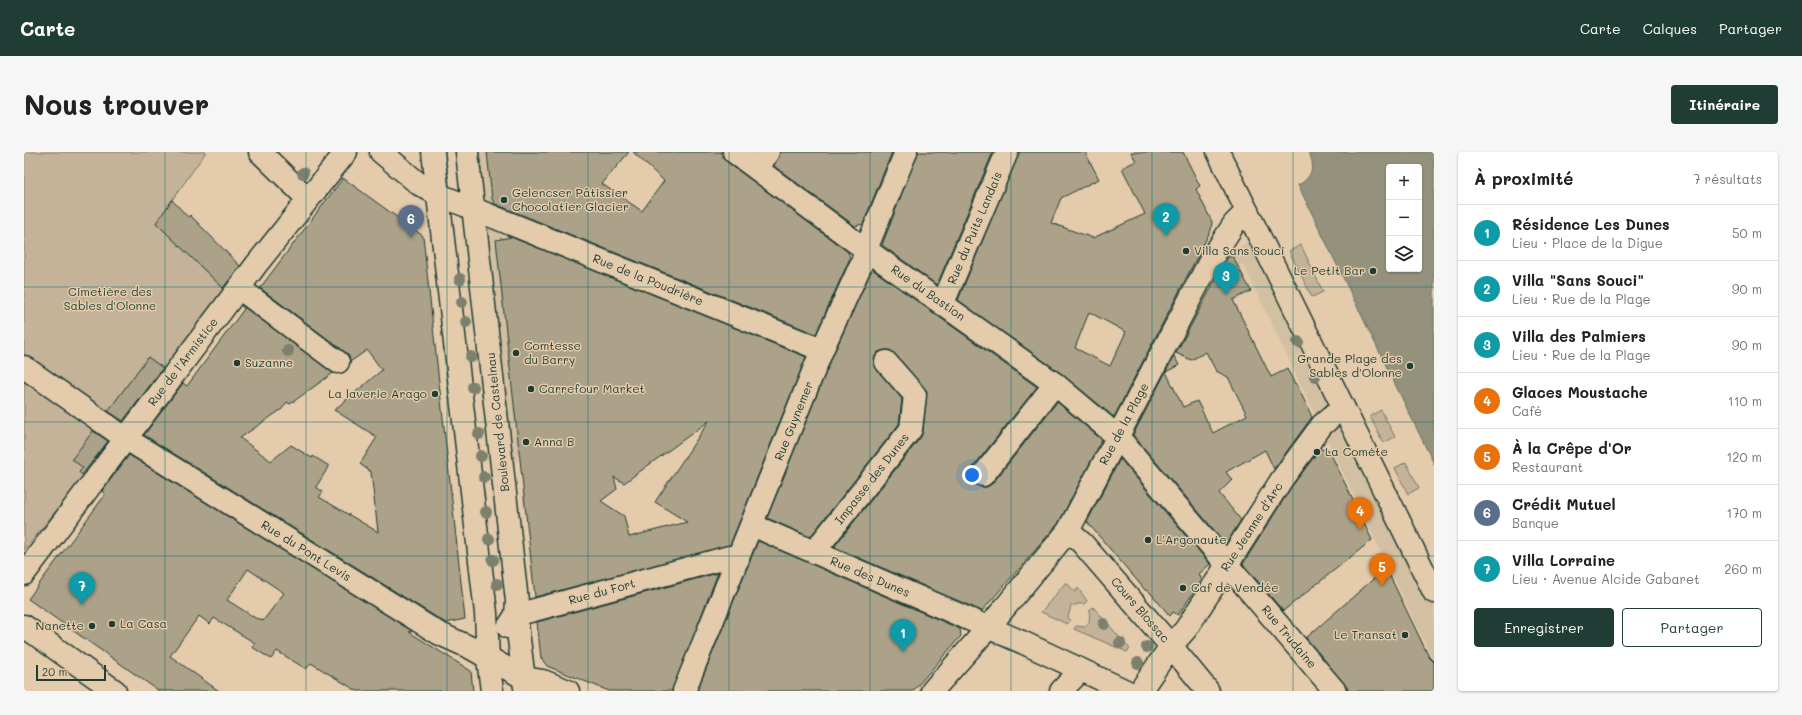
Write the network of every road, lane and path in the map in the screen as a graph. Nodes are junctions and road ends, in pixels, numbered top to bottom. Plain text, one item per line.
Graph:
1 (260, 152) edge
2 (346, 152) edge
3 (381, 152) edge
4 (433, 152) edge
5 (467, 152) edge
6 (734, 152) edge
7 (906, 152) edge
8 (1008, 152) edge
9 (1218, 152) edge
10 (763, 160) edge
11 (437, 194) junction
12 (308, 199) junction
13 (474, 209) junction
14 (1247, 211) junction
15 (866, 249) junction
16 (239, 288) junction
17 (943, 303) junction
18 (822, 350) junction
19 (338, 362) dead end
20 (886, 362) dead end
21 (24, 367) edge
22 (1055, 384) junction
23 (1343, 408) junction
24 (1118, 437) junction
25 (125, 438) junction
26 (984, 475) dead end
27 (752, 524) junction
28 (1068, 531) junction
29 (814, 552) junction
30 (738, 559) junction
31 (1228, 565) junction
32 (24, 574) edge
33 (1434, 592) edge
34 (516, 615) junction
35 (24, 626) edge
36 (988, 628) junction
37 (1172, 646) junction
38 (488, 659) junction
39 (1081, 670) junction
40 (525, 684) edge
41 (115, 691) edge
42 (492, 691) edge
43 (568, 691) edge
44 (684, 691) edge
45 (932, 691) edge
46 (1061, 691) edge
47 (1126, 691) edge
48 (1140, 691) edge
49 (1208, 691) edge
50 (1335, 691) edge

1 - 12 street
2 - 12 street, Rue de l'Armistice
3 - 11 street, Rue de la Poudrière
4 - 11 street
5 - 13 street, Boulevard de Castelnau
6 - 10 street, Rue du Bastion
7 - 15 street, Rue Guynemer
8 - 17 street, Rue du Puits Landais
9 - 14 street
10 - 15 street, Rue du Bastion
11 - 13 street, Rue de la Poudrière
11 - 38 street
12 - 16 street, Rue de l'Armistice
13 - 18 street, Rue de la Poudrière
13 - 34 street, Boulevard de Castelnau
14 - 23 street
14 - 24 street, Rue de la Plage
15 - 17 street, Rue du Bastion
15 - 18 street, Rue Guynemer
16 - 19 street
16 - 25 street, Rue de l'Armistice
17 - 22 street, Rue du Bastion
18 - 27 street, Rue Guynemer
20 - 29 street, Impasse des Dunes
21 - 25 street, Rue du Pont Levis
22 - 24 street, Rue du Bastion
22 - 26 street
23 - 31 street, Rue Jeanne d'Arc
23 - 33 street
24 - 28 street, Rue de la Plage
24 - 31 street, Rue Trudaine
25 - 32 street, Rue de l'Armistice
25 - 38 street, Rue du Pont Levis
27 - 29 street, Rue des Dunes
27 - 30 street, Rue Guynemer
28 - 36 street, Rue de la Plage
28 - 37 street, Cours Blossac
29 - 36 street, Rue des Dunes
30 - 34 street, Rue du Fort
30 - 44 street, Rue Guynemer
31 - 37 street, Rue Jeanne d'Arc
31 - 50 street, Rue Trudaine
34 - 38 street
34 - 40 street, Boulevard de Castelnau
35 - 41 street
36 - 39 street, Rue des Dunes
36 - 45 street, Rue de la Plage
37 - 48 street, Rue Jeanne d'Arc
37 - 49 street, Cours Blossac
38 - 40 street, Rue du Pont Levis
38 - 42 street
39 - 46 street
39 - 47 street, Rue des Dunes
40 - 43 street, Rue du Pont Levis

